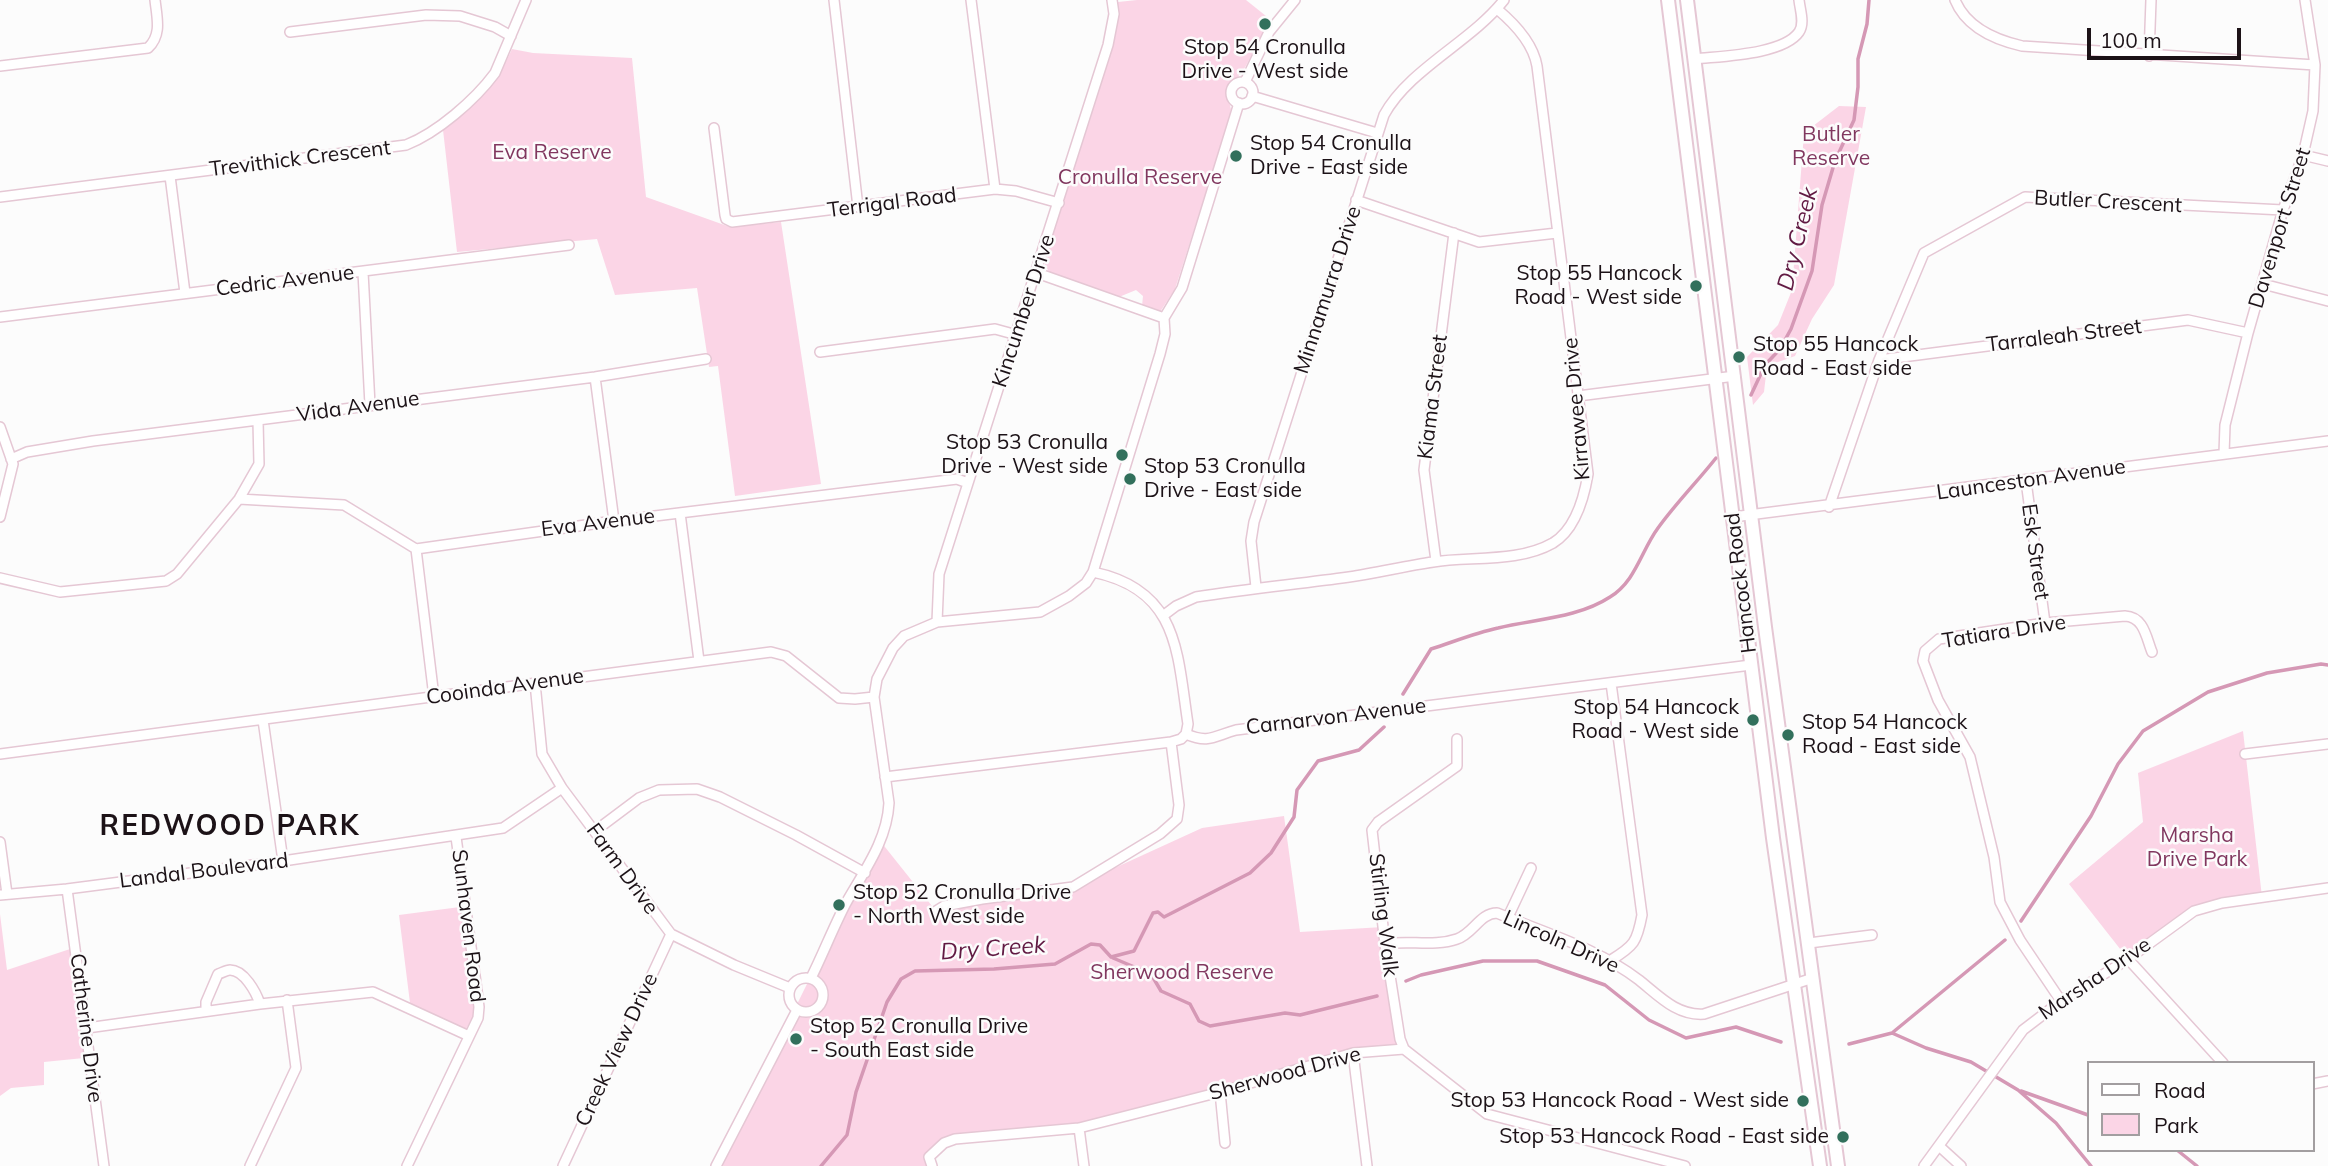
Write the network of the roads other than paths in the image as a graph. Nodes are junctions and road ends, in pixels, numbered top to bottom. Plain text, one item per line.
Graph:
1 (155, 0) edge
2 (527, 0) edge
3 (834, 0) edge
4 (971, 0) edge
5 (1112, 0) edge
6 (1295, 0) edge
7 (1504, 0) edge
8 (1668, 0) edge
9 (1687, 0) edge
10 (1798, 0) edge
11 (1955, 0) edge
12 (2151, 0) edge
13 (2305, 0) edge
14 (1497, 9) junction
15 (290, 32) dead end
16 (511, 36) junction
17 (2149, 56) junction
18 (1695, 59) junction
19 (2315, 65) junction
20 (0, 66) edge
21 (1245, 82) junction
22 (1252, 96) junction
23 (1239, 103) junction
24 (714, 128) dead end
25 (1377, 133) junction
26 (2303, 155) junction
27 (2328, 161) edge
28 (170, 176) junction
29 (995, 190) junction
30 (0, 197) edge
31 (1356, 200) junction
32 (1059, 203) junction
33 (858, 207) junction
34 (2283, 210) junction
35 (1454, 233) junction
36 (1557, 233) junction
37 (569, 246) dead end
38 (363, 272) junction
39 (1037, 273) junction
40 (2263, 284) junction
41 (185, 293) junction
42 (2328, 301) edge
43 (0, 317) edge
44 (1164, 318) junction
45 (2248, 333) junction
46 (1017, 335) junction
47 (820, 352) dead end
48 (706, 359) dead end
49 (1879, 360) junction
50 (1735, 376) junction
51 (595, 377) junction
52 (1716, 378) junction
53 (1578, 396) junction
54 (370, 405) junction
55 (258, 421) junction
56 (0, 427) edge
57 (2328, 441) edge
58 (2224, 454) junction
59 (11, 459) junction
60 (2026, 481) junction
61 (968, 483) junction
62 (239, 499) junction
63 (1829, 506) junction
64 (680, 513) junction
65 (1752, 515) junction
66 (0, 517) edge
67 (1733, 517) junction
68 (614, 521) junction
69 (416, 549) junction
70 (1436, 561) junction
71 (1093, 572) junction
72 (0, 578) edge
73 (1256, 587) junction
74 (1164, 615) junction
75 (937, 622) junction
76 (2045, 623) junction
77 (2152, 652) dead end
78 (699, 661) junction
79 (1770, 663) junction
80 (1751, 665) junction
81 (535, 683) junction
82 (1611, 683) junction
83 (434, 697) junction
84 (874, 697) junction
85 (263, 720) junction
86 (1186, 734) junction
87 (1457, 739) dead end
88 (1171, 742) junction
89 (2328, 744) edge
90 (0, 754) edge
91 (2245, 754) dead end
92 (885, 777) junction
93 (562, 788) junction
94 (595, 831) junction
95 (456, 837) junction
96 (0, 842) edge
97 (283, 861) junction
98 (1531, 868) dead end
99 (864, 873) junction
100 (2328, 888) edge
101 (67, 890) junction
102 (4, 895) edge
103 (936, 911) dead end
104 (1508, 918) junction
105 (671, 934) junction
106 (1872, 935) dead end
107 (1809, 943) junction
108 (1385, 944) junction
109 (2128, 959) junction
110 (1611, 960) junction
111 (811, 978) junction
112 (1813, 978) junction
113 (1794, 984) junction
114 (790, 988) junction
115 (287, 1000) junction
116 (2061, 1001) junction
117 (260, 1004) junction
118 (206, 1010) junction
119 (797, 1010) junction
120 (86, 1028) junction
121 (469, 1036) junction
122 (1404, 1049) junction
123 (1353, 1053) junction
124 (2221, 1061) edge
125 (1220, 1092) junction
126 (1079, 1128) junction
127 (1225, 1143) dead end
128 (1939, 1146) junction
129 (104, 1166) edge
130 (250, 1166) edge
131 (407, 1166) edge
132 (563, 1166) edge
133 (716, 1166) edge
134 (932, 1166) edge
135 (1084, 1166) edge
136 (1367, 1166) edge
137 (1676, 1166) edge
138 (1685, 1166) edge
139 (1820, 1166) edge
140 (1838, 1166) edge
141 (1924, 1166) edge
142 (1961, 1166) edge

1 - 20 street
2 - 16 street, Trevithick Crescent
3 - 33 street
4 - 29 street
5 - 32 street, Kincumber Drive
6 - 21 street
7 - 14 street, Minnamurra Drive
8 - 52 main road, Hancock Road
9 - 18 main road, Hancock Road
10 - 18 street
11 - 17 street
12 - 17 street
13 - 19 street, Davenport Street
14 - 25 street, Minnamurra Drive
14 - 36 street, Kirrawee Drive
15 - 16 street
16 - 28 street, Trevithick Crescent
17 - 19 street
18 - 50 main road, Hancock Road
19 - 26 street, Davenport Street
21 - 22 street
21 - 23 street
22 - 23 street
22 - 25 street
23 - 44 street
24 - 33 street, Terrigal Road
25 - 31 street, Minnamurra Drive
26 - 27 street
26 - 34 street, Davenport Street
28 - 30 street, Trevithick Crescent
28 - 41 street
29 - 32 street, Terrigal Road
29 - 33 street, Terrigal Road
31 - 35 street
31 - 73 street, Minnamurra Drive
32 - 39 street, Kincumber Drive
34 - 40 street, Davenport Street
34 - 49 street, Butler Crescent
35 - 36 street
35 - 70 street, Kiama Street
36 - 53 street, Kirrawee Drive
37 - 38 street, Cedric Avenue
38 - 41 street, Cedric Avenue
38 - 54 street
39 - 44 street
39 - 46 street, Kincumber Drive
40 - 42 street
40 - 45 street, Davenport Street
41 - 43 street, Cedric Avenue
44 - 71 street
45 - 49 street, Tarraleah Street
45 - 58 street, Davenport Street
46 - 47 street
46 - 61 street, Kincumber Drive
48 - 51 street, Vida Avenue
49 - 63 street, Butler Crescent
50 - 52 street
50 - 65 main road, Hancock Road
51 - 54 street, Vida Avenue
51 - 68 street
52 - 53 street
52 - 67 main road, Hancock Road
53 - 70 street, Kirrawee Drive
54 - 55 street, Vida Avenue
55 - 59 street, Vida Avenue
55 - 62 street
56 - 59 street
57 - 58 street, Launceston Avenue
58 - 60 street, Launceston Avenue
59 - 66 street
60 - 63 street, Launceston Avenue
60 - 76 street, Esk Street
61 - 64 street, Eva Avenue
61 - 75 street, Kincumber Drive
62 - 69 street
62 - 72 street
63 - 65 street, Launceston Avenue
64 - 68 street, Eva Avenue
64 - 78 street
65 - 67 street, Launceston Avenue
65 - 79 main road, Hancock Road
67 - 80 main road, Hancock Road
68 - 69 street, Eva Avenue
69 - 83 street
70 - 73 street, Kirrawee Drive
71 - 74 street
71 - 75 street
73 - 74 street, Kirrawee Drive
74 - 86 street
75 - 84 street
76 - 77 street, Tatiara Drive
76 - 116 street, Tatiara Drive
78 - 81 street, Cooinda Avenue
78 - 84 street, Cooinda Avenue
79 - 80 main road
79 - 107 main road, Hancock Road
80 - 82 street, Carnarvon Avenue
80 - 113 main road, Hancock Road
81 - 83 street, Cooinda Avenue
81 - 93 street, Farm Drive
82 - 86 street, Carnarvon Avenue
82 - 110 street
83 - 85 street, Cooinda Avenue
84 - 92 street
85 - 90 street, Cooinda Avenue
85 - 97 street
86 - 88 street
87 - 108 street, Stirling Walk
88 - 92 street
88 - 103 street
89 - 91 street
92 - 99 street
93 - 94 street, Farm Drive
93 - 95 street, Landal Boulevard
94 - 99 street
94 - 105 street, Farm Drive
95 - 97 street, Landal Boulevard
95 - 121 street, Sunhaven Road
96 - 102 street
97 - 101 street, Landal Boulevard
98 - 104 street
99 - 111 street
100 - 109 street, Marsha Drive
101 - 102 street, Landal Boulevard
101 - 120 street, Catherine Drive
104 - 108 street, Lincoln Drive
104 - 110 street, Lincoln Drive
105 - 114 street, Farm Drive
105 - 132 street, Creek View Drive
106 - 107 street
107 - 112 main road, Hancock Road
108 - 122 street, Stirling Walk
109 - 116 street, Marsha Drive
109 - 124 street
110 - 113 street, Lincoln Drive
111 - 114 street
111 - 119 street
112 - 113 street, Lincoln Drive
112 - 140 main road, Hancock Road
113 - 139 main road, Hancock Road
114 - 119 street
115 - 117 street
115 - 121 street
115 - 130 street
116 - 128 street, Marsha Drive
117 - 118 street
117 - 118 street
118 - 120 street
119 - 133 street
120 - 129 street, Catherine Drive
121 - 131 street, Sunhaven Road
122 - 123 street, Sherwood Drive
122 - 137 street
123 - 125 street, Sherwood Drive
123 - 136 street
125 - 126 street, Sherwood Drive
125 - 127 street
126 - 134 street, Sherwood Drive
126 - 135 street
128 - 141 street, Marsha Drive
128 - 142 street
137 - 138 street

